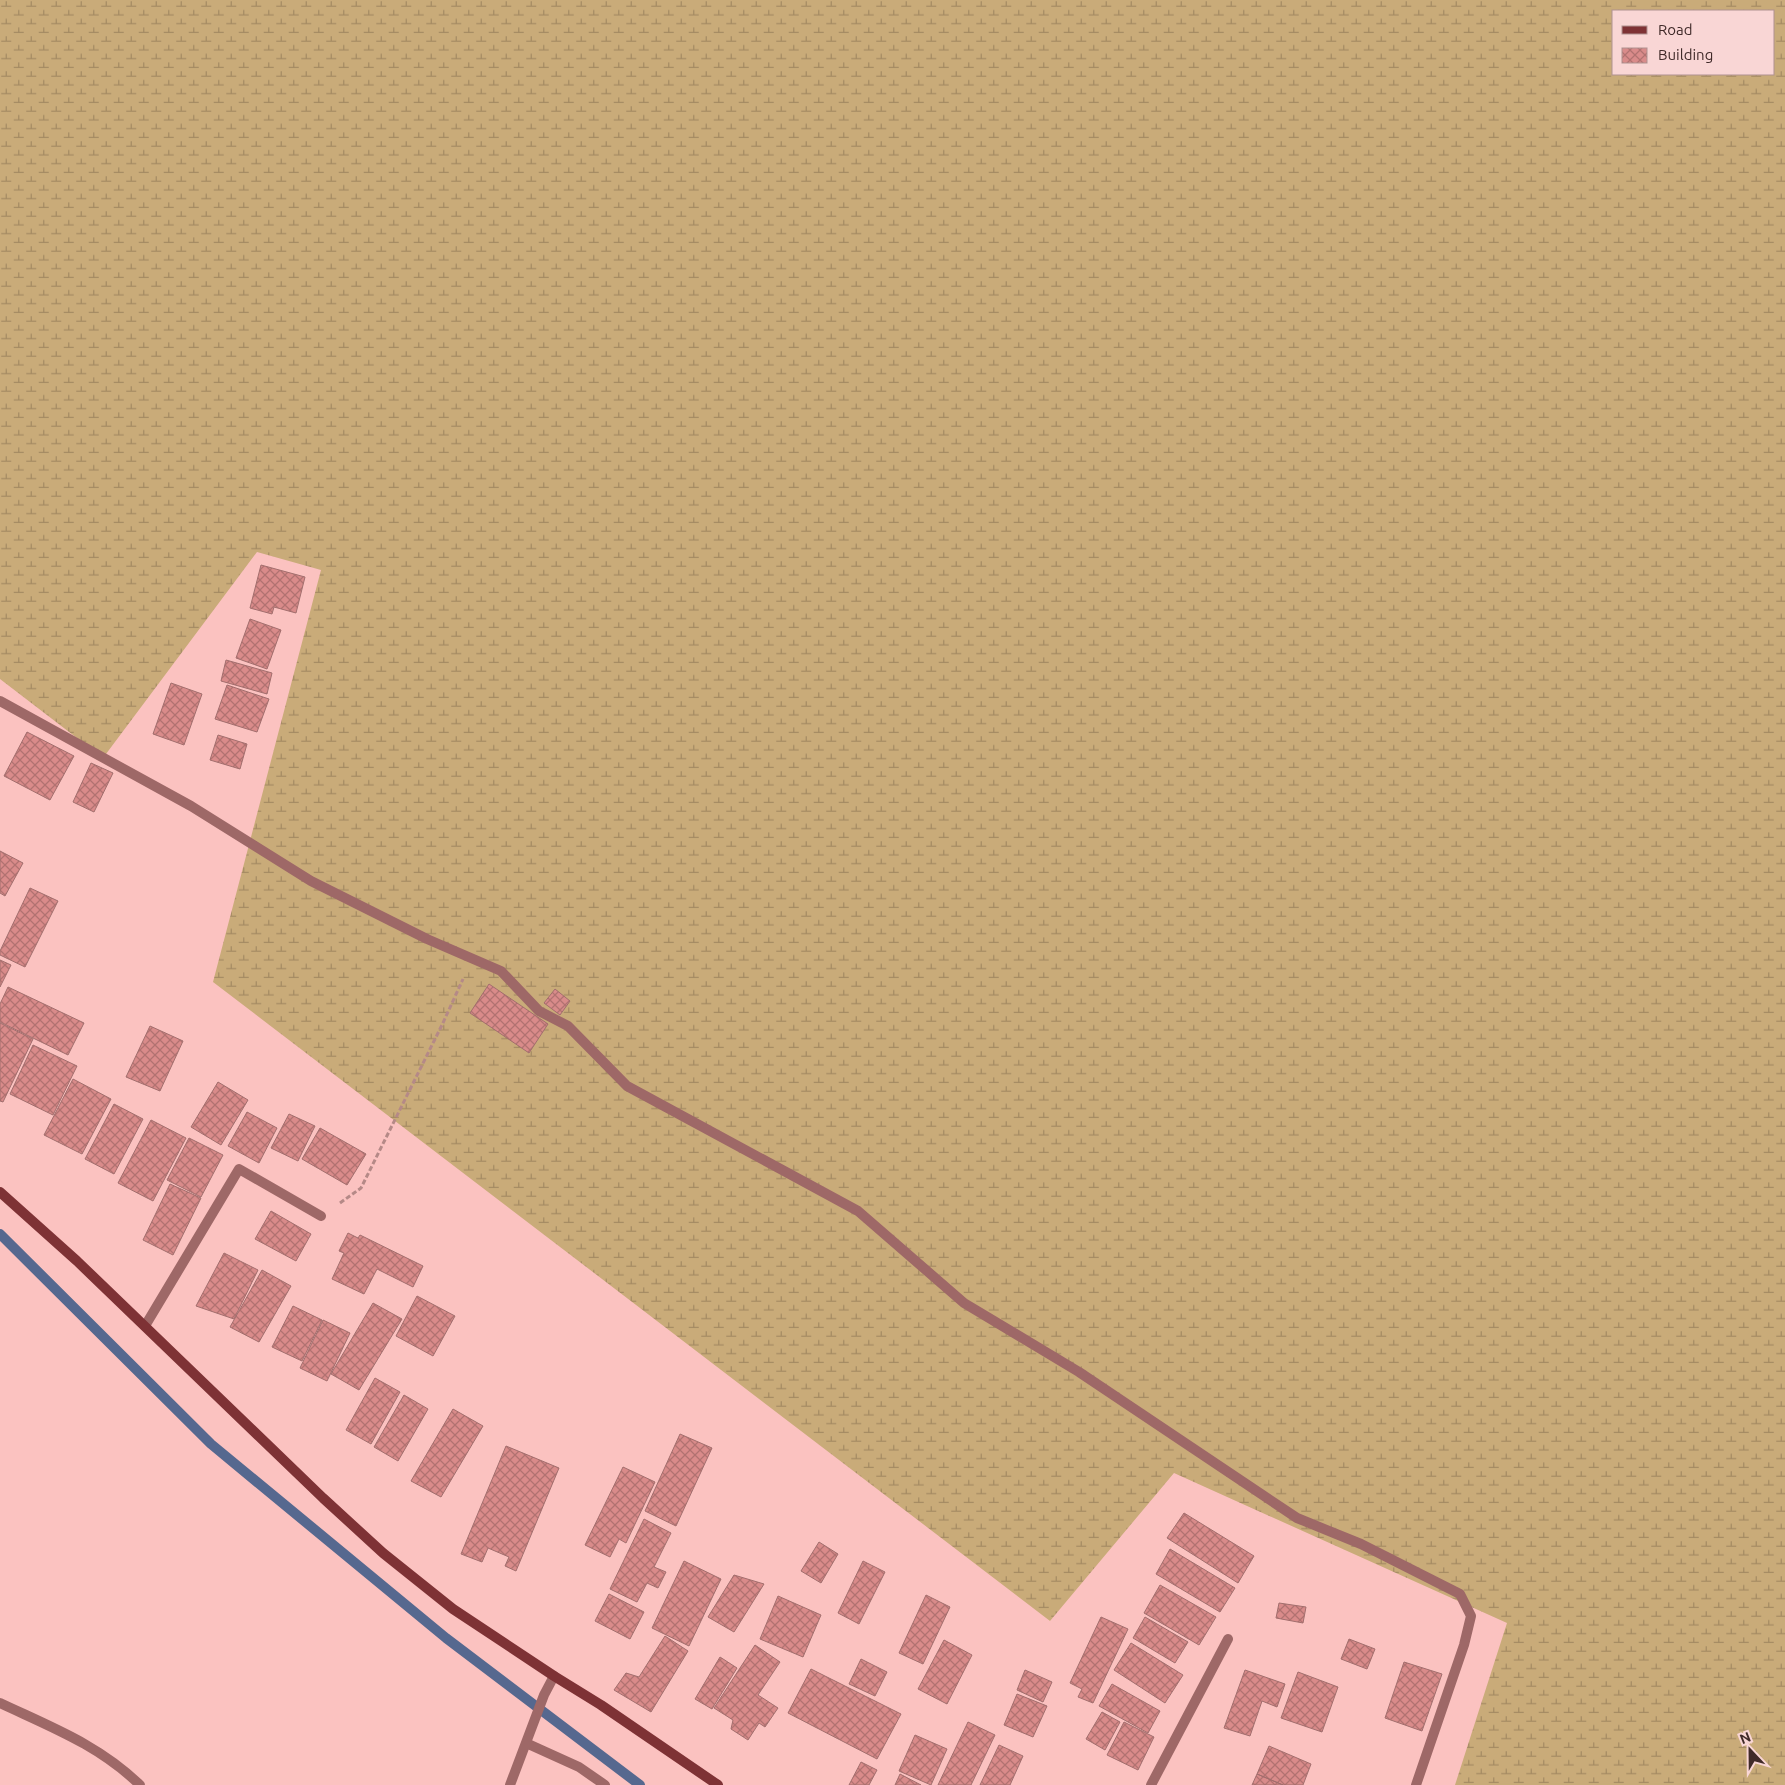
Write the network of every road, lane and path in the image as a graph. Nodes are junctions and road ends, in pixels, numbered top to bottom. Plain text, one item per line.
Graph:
1 (0, 701) edge
2 (469, 958) junction
3 (0, 1192) edge
4 (321, 1216) joint
5 (145, 1326) junction
6 (1228, 1639) dead end
7 (554, 1676) junction
8 (0, 1703) edge
9 (527, 1738) junction
10 (140, 1785) edge
11 (510, 1785) edge
12 (605, 1785) edge
13 (718, 1785) edge
14 (1151, 1785) edge
15 (1416, 1785) edge

1 - 2 street
2 - 4 path
2 - 15 street
3 - 5 street
4 - 5 street
5 - 7 street
6 - 14 street
7 - 9 street
7 - 13 street
8 - 10 street
9 - 11 street
9 - 12 street

